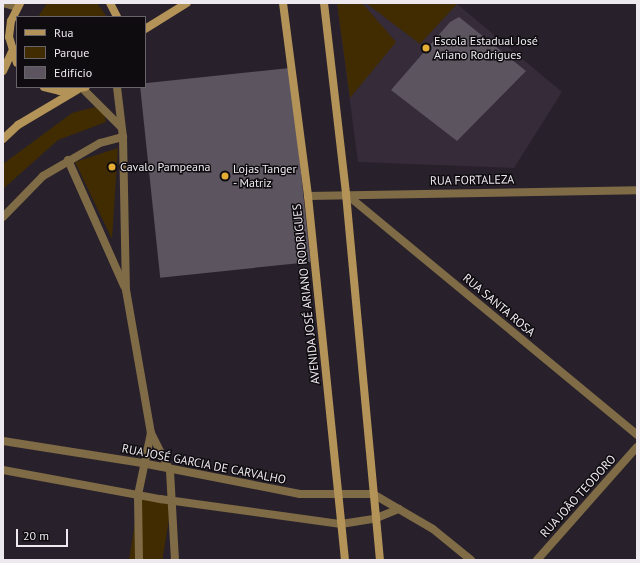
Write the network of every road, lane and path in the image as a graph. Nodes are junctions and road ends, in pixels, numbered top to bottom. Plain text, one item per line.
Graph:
1 (110, 3) edge
2 (187, 3) edge
3 (284, 3) edge
4 (324, 3) edge
5 (3, 4) edge
6 (19, 5) edge
7 (116, 16) edge
8 (146, 28) edge
9 (12, 52) junction
10 (16, 61) edge
11 (3, 71) edge
12 (48, 88) edge
13 (82, 88) edge
14 (117, 88) edge
15 (121, 127) junction
16 (123, 137) junction
17 (3, 139) edge
18 (68, 160) junction
19 (637, 190) edge
20 (346, 194) junction
21 (308, 196) junction
22 (3, 217) edge
23 (126, 290) junction
24 (151, 432) junction
25 (637, 435) edge
26 (3, 442) edge
27 (637, 447) edge
28 (142, 463) junction
29 (3, 470) edge
30 (170, 471) junction
31 (338, 494) junction
32 (373, 494) junction
33 (138, 495) junction
34 (173, 501) junction
35 (399, 509) junction
36 (374, 519) junction
37 (341, 524) junction
38 (139, 560) edge
39 (175, 560) edge
40 (345, 560) edge
41 (380, 560) edge
42 (471, 560) edge
43 (537, 560) edge

1 - 7 street
2 - 8 street
3 - 21 street, AVENIDA JOSÉ ARIANO RODRIGUES
4 - 20 street
5 - 6 street
6 - 9 street
9 - 10 street
9 - 11 street
12 - 13 street
13 - 15 street
13 - 17 street
14 - 15 street
15 - 16 street
16 - 18 street
16 - 23 street
18 - 22 street
18 - 23 street
19 - 20 street, RUA FORTALEZA
20 - 21 street, RUA FORTALEZA
20 - 25 street, RUA SANTA ROSA
20 - 32 street
21 - 31 street, AVENIDA JOSÉ ARIANO RODRIGUES
23 - 24 street
24 - 28 street
24 - 30 street
26 - 28 street, RUA JOSÉ GARCIA DE CARVALHO
27 - 43 street, RUA JOÃO TEODORO
28 - 30 street, RUA JOSÉ GARCIA DE CARVALHO
28 - 33 street
29 - 33 street
30 - 31 street, RUA JOSÉ GARCIA DE CARVALHO
30 - 34 street
31 - 32 street, RUA JOSÉ GARCIA DE CARVALHO
31 - 37 street, AVENIDA JOSÉ ARIANO RODRIGUES
32 - 35 street, RUA JOSÉ GARCIA DE CARVALHO
32 - 36 street
33 - 34 street
33 - 38 street
34 - 37 street
34 - 39 street
35 - 36 street
35 - 42 street, RUA JOSÉ GARCIA DE CARVALHO
36 - 37 street
36 - 41 street
37 - 40 street, AVENIDA JOSÉ ARIANO RODRIGUES

